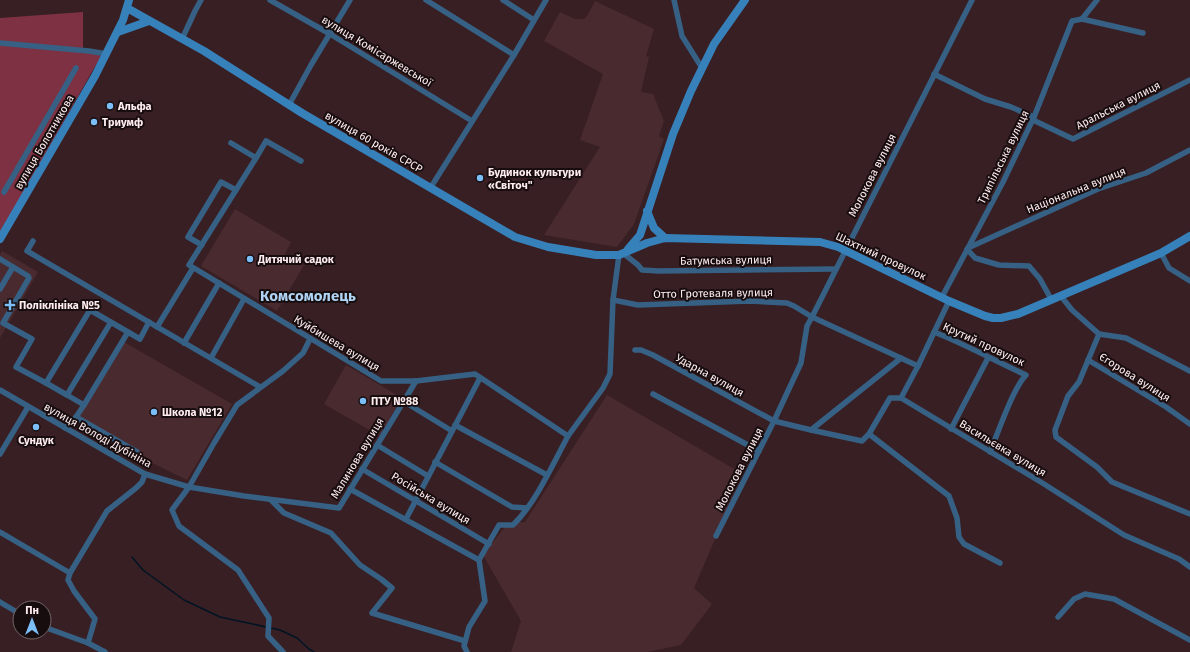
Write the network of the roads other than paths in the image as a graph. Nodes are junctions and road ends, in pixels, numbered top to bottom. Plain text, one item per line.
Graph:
1 (202, 0) edge
2 (270, 0) edge
3 (350, 0) edge
4 (426, 0) edge
5 (503, 0) edge
6 (546, 0) edge
7 (674, 0) edge
8 (746, 0) edge
9 (972, 0) edge
10 (1097, 0) edge
11 (128, 4) edge
12 (1082, 19) junction
13 (534, 20) junction
14 (150, 21) junction
15 (118, 32) junction
16 (1143, 33) dead end
17 (330, 34) junction
18 (182, 39) junction
19 (0, 42) edge
20 (107, 54) junction
21 (514, 55) junction
22 (76, 68) dead end
23 (702, 68) junction
24 (934, 74) junction
25 (1190, 80) edge
26 (289, 105) junction
27 (1034, 118) junction
28 (472, 121) junction
29 (231, 143) dead end
30 (1190, 150) edge
31 (256, 158) junction
32 (301, 162) dead end
33 (431, 187) junction
34 (236, 190) junction
35 (4, 192) dead end
36 (647, 211) junction
37 (1190, 236) edge
38 (666, 238) junction
39 (0, 239) edge
40 (33, 241) dead end
41 (202, 245) junction
42 (968, 249) junction
43 (845, 250) junction
44 (1161, 253) junction
45 (621, 254) junction
46 (0, 259) edge
47 (13, 267) junction
48 (191, 267) junction
49 (836, 269) junction
50 (1190, 281) edge
51 (219, 283) junction
52 (0, 289) edge
53 (1060, 295) junction
54 (244, 299) junction
55 (946, 299) junction
56 (1051, 299) junction
57 (614, 300) junction
58 (812, 317) junction
59 (110, 322) junction
60 (149, 322) junction
61 (2, 325) edge
62 (157, 327) junction
63 (128, 332) junction
64 (934, 332) junction
65 (1099, 334) junction
66 (310, 339) junction
67 (184, 343) junction
68 (635, 350) dead end
69 (211, 358) junction
70 (901, 358) junction
71 (988, 358) junction
72 (1088, 360) junction
73 (918, 366) junction
74 (1190, 371) edge
75 (480, 378) junction
76 (416, 381) junction
77 (46, 383) junction
78 (260, 387) junction
79 (0, 390) edge
80 (653, 394) dead end
81 (67, 395) junction
82 (901, 398) junction
83 (403, 401) junction
84 (84, 405) junction
85 (28, 407) junction
86 (76, 418) junction
87 (774, 421) junction
88 (1190, 424) edge
89 (455, 425) junction
90 (65, 428) junction
91 (951, 429) junction
92 (811, 430) junction
93 (452, 431) junction
94 (868, 434) junction
95 (568, 436) junction
96 (377, 445) junction
97 (759, 451) junction
98 (137, 452) dead end
99 (990, 452) junction
100 (0, 454) edge
101 (435, 462) junction
102 (362, 469) junction
103 (145, 474) junction
104 (547, 475) junction
105 (428, 476) junction
106 (189, 487) junction
107 (350, 489) junction
108 (270, 499) junction
109 (416, 500) junction
110 (527, 508) junction
111 (1190, 514) edge
112 (406, 520) junction
113 (0, 532) edge
114 (716, 536) dead end
115 (489, 544) junction
116 (479, 560) junction
117 (1000, 563) dead end
118 (1190, 567) edge
119 (70, 573) junction
120 (0, 602) edge
121 (12, 609) edge
122 (1058, 617) dead end
123 (52, 630) edge
124 (1190, 640) edge
125 (465, 641) junction
126 (88, 643) junction
127 (104, 652) edge
128 (283, 652) edge
129 (467, 652) edge

1 - 18 street
2 - 17 street, вулиця Комісаржевської
3 - 17 street
4 - 21 street
5 - 13 street
6 - 13 street
7 - 23 street
8 - 23 street
9 - 24 street, Молокова вулиця
10 - 12 street
11 - 14 street, вулиця 60 років СРСР
11 - 15 street, вулиця Болотникова
12 - 16 street
12 - 27 street, Трипільська вулиця
13 - 21 street
14 - 15 street
14 - 18 street, вулиця 60 років СРСР
15 - 20 street, вулиця Болотникова
17 - 26 street
17 - 28 street, вулиця Комісаржевської
18 - 26 street, вулиця 60 років СРСР
19 - 20 street
20 - 39 street, вулиця Болотникова
21 - 28 street
22 - 35 street
23 - 36 street
24 - 27 street
24 - 43 street, Молокова вулиця
25 - 27 street, Аральська вулиця
26 - 33 street, вулиця 60 років СРСР
27 - 42 street, Трипільська вулиця
28 - 33 street
29 - 31 street
30 - 42 street, Національна вулиця
31 - 32 street
31 - 34 street
33 - 45 street, вулиця 60 років СРСР
34 - 41 street
34 - 41 street
36 - 38 street
36 - 45 street
37 - 44 street, Шахтний провулок
38 - 43 street, Шахтний провулок
38 - 45 street, Шахтний провулок
40 - 60 street
41 - 48 street
42 - 55 street, Трипільська вулиця
42 - 56 street
43 - 49 street, Молокова вулиця
43 - 55 street, Шахтний провулок
44 - 50 street
44 - 53 street, Шахтний провулок
45 - 49 street, Батумська вулиця
45 - 57 street
46 - 47 street
47 - 52 street
47 - 61 street
48 - 51 street, Куйбишева вулиця
48 - 62 street
49 - 58 street, Молокова вулиця
51 - 54 street, Куйбишева вулиця
51 - 67 street
53 - 56 street, Шахтний провулок
53 - 65 street
54 - 66 street, Куйбишева вулиця
54 - 69 street
55 - 56 street, Шахтний провулок
55 - 64 street
57 - 58 street, Отто Гротеваля вулиця
57 - 95 street
58 - 70 street, Отто Гротеваля вулиця
58 - 87 street, Молокова вулиця
59 - 63 street
59 - 77 street
59 - 81 street
60 - 62 street
60 - 63 street
61 - 77 street
62 - 67 street
63 - 84 street
64 - 71 street, Крутий провулок
64 - 73 street
65 - 72 street
65 - 74 street
66 - 76 street, Куйбишева вулиця
66 - 78 street
67 - 69 street
68 - 87 street, Ударна вулиця
69 - 78 street
70 - 73 street, Отто Гротеваля вулиця
70 - 92 street
71 - 91 street
71 - 99 street, Крутий провулок
72 - 88 street, Єгорова вулиця
72 - 111 street
73 - 82 street
75 - 76 street, Куйбишева вулиця
75 - 89 street
75 - 95 street, Куйбишева вулиця
76 - 83 street, Малинова вулиця
77 - 81 street
78 - 106 street
79 - 85 street, вулиця Володі Дубініна
80 - 97 street
81 - 84 street
82 - 91 street, Васильєвка вулиця
82 - 94 street
83 - 93 street
83 - 96 street, Малинова вулиця
84 - 86 street
85 - 90 street, вулиця Володі Дубініна
85 - 100 street
86 - 90 street
86 - 98 street
87 - 92 street, Ударна вулиця
87 - 97 street, Молокова вулиця
89 - 93 street
89 - 104 street
90 - 103 street, вулиця Володі Дубініна
91 - 99 street, Васильєвка вулиця
92 - 94 street, Ударна вулиця
93 - 101 street
94 - 117 street
95 - 104 street
96 - 102 street, Малинова вулиця
96 - 105 street
97 - 114 street, Молокова вулиця
99 - 118 street, Васильєвка вулиця
101 - 105 street
101 - 110 street
102 - 107 street, Малинова вулиця
102 - 109 street, Російська вулиця
103 - 106 street, вулиця Володі Дубініна
103 - 119 street
104 - 110 street
105 - 109 street
106 - 108 street, Малинова вулиця
106 - 128 street
107 - 108 street, Малинова вулиця
107 - 112 street
108 - 125 street
109 - 112 street
109 - 115 street, Російська вулиця
110 - 115 street
112 - 116 street
113 - 119 street
115 - 116 street
116 - 125 street
119 - 126 street
120 - 121 street
122 - 124 street
123 - 126 street
125 - 129 street
126 - 127 street

